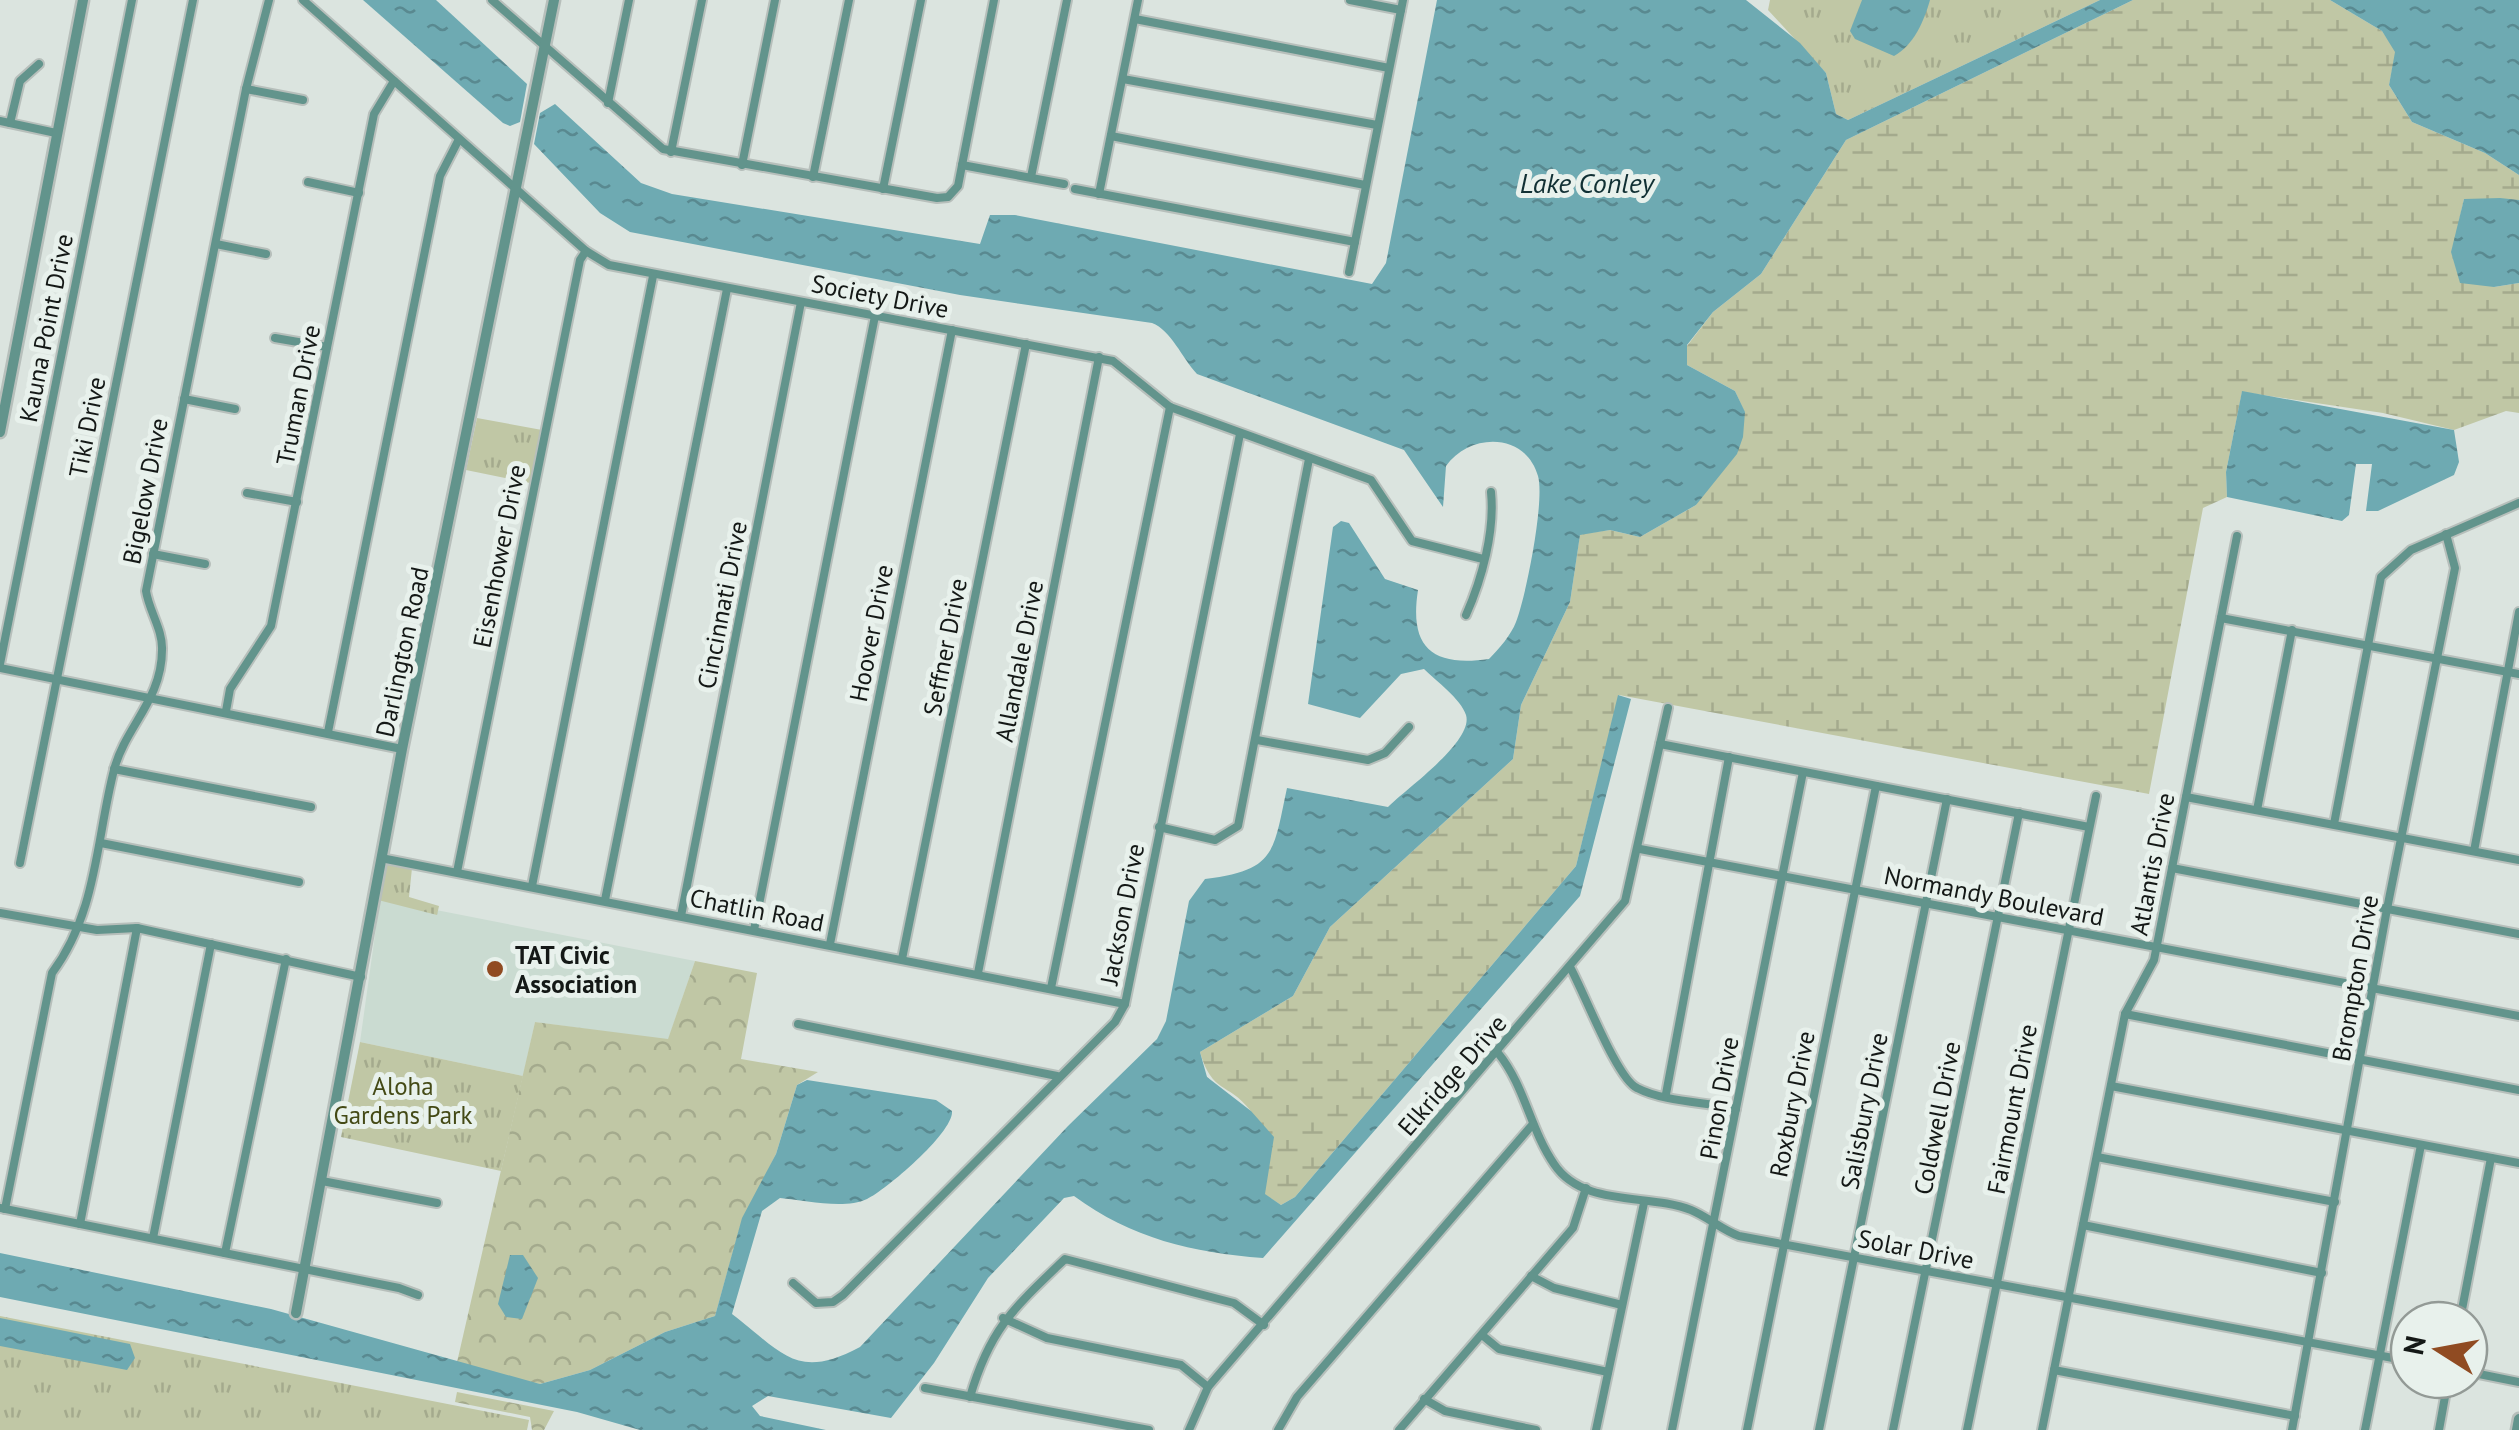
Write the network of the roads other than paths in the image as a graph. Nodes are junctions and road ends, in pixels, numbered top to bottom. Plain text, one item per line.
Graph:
1 (83, 0) edge
2 (132, 0) edge
3 (179, 0) edge
4 (270, 0) edge
5 (303, 0) edge
6 (492, 0) edge
7 (554, 0) edge
8 (629, 0) edge
9 (702, 0) edge
10 (775, 0) edge
11 (849, 0) edge
12 (921, 0) edge
13 (994, 0) edge
14 (1067, 0) edge
15 (1138, 0) edge
16 (1350, 0) edge
17 (192, 1) edge
18 (1402, 5) edge
19 (1135, 19) junction
20 (544, 48) junction
21 (40, 64) dead end
22 (1389, 68) junction
23 (1122, 79) junction
24 (394, 81) junction
25 (246, 88) junction
26 (302, 100) dead end
27 (608, 103) junction
28 (5, 122) edge
29 (1377, 126) junction
30 (56, 133) junction
31 (1111, 136) junction
32 (459, 139) junction
33 (672, 152) junction
34 (742, 165) junction
35 (962, 165) junction
36 (1031, 177) junction
37 (813, 178) junction
38 (308, 182) dead end
39 (1064, 184) dead end
40 (1366, 184) junction
41 (883, 189) junction
42 (1075, 189) dead end
43 (516, 190) junction
44 (359, 193) junction
45 (1100, 194) junction
46 (1355, 242) junction
47 (216, 244) junction
48 (586, 250) junction
49 (266, 254) dead end
50 (1349, 272) dead end
51 (653, 276) junction
52 (727, 289) junction
53 (801, 302) junction
54 (875, 316) junction
55 (952, 330) junction
56 (275, 338) dead end
57 (1026, 344) junction
58 (328, 347) junction
59 (1099, 357) junction
60 (184, 399) junction
61 (1170, 407) junction
62 (235, 409) dead end
63 (0, 432) edge
64 (1240, 434) junction
65 (1309, 459) junction
66 (1492, 492) dead end
67 (247, 493) dead end
68 (296, 502) junction
69 (2519, 502) edge
70 (2446, 534) junction
71 (2237, 536) dead end
72 (153, 554) junction
73 (1483, 559) junction
74 (206, 564) dead end
75 (2519, 612) edge
76 (1466, 615) dead end
77 (2221, 618) junction
78 (2292, 630) junction
79 (2366, 645) junction
80 (2439, 658) junction
81 (0, 666) edge
82 (2508, 672) junction
83 (2519, 674) edge
84 (58, 678) junction
85 (152, 696) junction
86 (1668, 708) dead end
87 (226, 711) junction
88 (1410, 726) dead end
89 (328, 732) junction
90 (1257, 740) junction
91 (1660, 744) junction
92 (402, 748) junction
93 (1729, 757) junction
94 (114, 769) junction
95 (1803, 772) junction
96 (1876, 786) junction
97 (2096, 796) dead end
98 (2186, 797) junction
99 (1947, 800) junction
100 (311, 808) dead end
101 (2257, 810) junction
102 (2018, 813) junction
103 (2334, 824) junction
104 (1159, 827) junction
105 (2090, 827) junction
106 (2401, 837) junction
107 (102, 843) junction
108 (1640, 849) junction
109 (2474, 851) junction
110 (381, 858) junction
111 (2519, 860) edge
112 (1708, 862) junction
113 (20, 863) dead end
114 (2172, 868) junction
115 (457, 872) junction
116 (1782, 876) junction
117 (299, 882) dead end
118 (532, 886) junction
119 (1855, 890) junction
120 (605, 900) junction
121 (1926, 904) junction
122 (2387, 909) junction
123 (0, 913) edge
124 (682, 916) junction
125 (1998, 918) junction
126 (78, 927) junction
127 (138, 928) junction
128 (754, 930) junction
129 (2068, 931) junction
130 (2519, 934) edge
131 (211, 944) junction
132 (830, 944) junction
133 (2156, 946) junction
134 (286, 958) junction
135 (902, 959) junction
136 (1570, 967) junction
137 (978, 973) junction
138 (361, 976) junction
139 (1050, 988) junction
140 (2375, 988) junction
141 (1125, 1004) junction
142 (2125, 1014) junction
143 (2519, 1016) edge
144 (798, 1024) dead end
145 (1498, 1053) junction
146 (2362, 1060) junction
147 (1057, 1076) junction
148 (2111, 1086) junction
149 (2519, 1090) edge
150 (1666, 1094) junction
151 (1736, 1108) junction
152 (1533, 1124) junction
153 (2348, 1130) junction
154 (2421, 1144) junction
155 (2096, 1157) junction
156 (2491, 1158) junction
157 (2519, 1164) edge
158 (322, 1181) junction
159 (1586, 1188) junction
160 (2335, 1202) junction
161 (438, 1203) dead end
162 (1644, 1203) junction
163 (3, 1208) edge
164 (1713, 1223) junction
165 (80, 1224) junction
166 (2083, 1225) junction
167 (153, 1238) junction
168 (1784, 1244) junction
169 (225, 1253) junction
170 (1855, 1258) junction
171 (304, 1269) junction
172 (1926, 1271) junction
173 (2322, 1273) junction
174 (1531, 1276) junction
175 (793, 1283) dead end
176 (1997, 1285) junction
177 (418, 1296) dead end
178 (2068, 1296) junction
179 (2464, 1300) edge
180 (1622, 1304) junction
181 (296, 1313) dead end
182 (1003, 1318) junction
183 (1264, 1325) junction
184 (1482, 1335) junction
185 (2309, 1342) junction
186 (2380, 1355) junction
187 (2389, 1357) edge
188 (2054, 1370) junction
189 (1608, 1372) junction
190 (2489, 1376) edge
191 (2519, 1382) edge
192 (1208, 1387) junction
193 (925, 1388) dead end
194 (970, 1396) junction
195 (1424, 1400) junction
196 (2444, 1400) edge
197 (2295, 1416) junction
198 (2519, 1419) edge
199 (1148, 1430) edge
200 (1189, 1430) edge
201 (1278, 1430) edge
202 (1400, 1430) edge
203 (1536, 1430) edge
204 (1596, 1430) edge
205 (1672, 1430) edge
206 (1747, 1430) edge
207 (1819, 1430) edge
208 (1893, 1430) edge
209 (1967, 1430) edge
210 (2042, 1430) edge
211 (2292, 1430) edge
212 (2365, 1430) edge
213 (2438, 1430) edge
214 (2517, 1430) edge

1 - 30 street
2 - 81 street, Kauna Point Drive
3 - 17 street
4 - 25 street, Bigelow Drive
5 - 24 street, Society Drive
6 - 20 street
7 - 20 street, Darlington Road
8 - 27 street
9 - 33 street
10 - 34 street
11 - 37 street
12 - 41 street
13 - 35 street
14 - 36 street
15 - 19 street
16 - 18 street
17 - 84 street, Tiki Drive
18 - 22 street
19 - 22 street
19 - 23 street
20 - 27 street
20 - 43 street, Darlington Road
21 - 28 street
22 - 29 street
23 - 29 street
23 - 31 street
24 - 32 street, Society Drive
24 - 44 street, Truman Drive
25 - 26 street
25 - 47 street, Bigelow Drive
27 - 33 street
28 - 30 street
29 - 40 street
30 - 63 street
31 - 40 street
31 - 45 street
32 - 43 street, Society Drive
32 - 89 street
33 - 34 street
34 - 37 street
35 - 36 street
35 - 41 street
36 - 39 street
37 - 41 street
38 - 44 street
40 - 46 street
42 - 45 street
43 - 48 street, Society Drive
43 - 92 street, Darlington Road
44 - 58 street, Truman Drive
45 - 46 street
46 - 50 street
47 - 49 street
47 - 60 street, Bigelow Drive
48 - 51 street, Society Drive
48 - 115 street, Eisenhower Drive
51 - 52 street, Society Drive
51 - 118 street
52 - 53 street, Society Drive
52 - 120 street
53 - 54 street, Society Drive
53 - 124 street, Cincinnati Drive
54 - 55 street, Society Drive
54 - 128 street
55 - 57 street, Society Drive
55 - 132 street, Hoover Drive
56 - 58 street
57 - 59 street, Society Drive
57 - 135 street, Seffner Drive
58 - 68 street, Truman Drive
59 - 61 street, Society Drive
59 - 137 street, Allandale Drive
60 - 62 street
60 - 72 street, Bigelow Drive
61 - 64 street, Society Drive
61 - 139 street
64 - 65 street, Society Drive
64 - 104 street, Jackson Drive
65 - 73 street, Society Drive
65 - 90 street
66 - 73 street
67 - 68 street
68 - 87 street, Truman Drive
69 - 70 street
70 - 79 street
70 - 80 street, Brompton Drive
71 - 77 street, Atlantis Drive
72 - 74 street
72 - 85 street, Bigelow Drive
73 - 76 street
75 - 82 street
77 - 78 street
77 - 98 street, Atlantis Drive
78 - 79 street
78 - 101 street
79 - 80 street
79 - 103 street
80 - 82 street
80 - 106 street, Brompton Drive
81 - 84 street
82 - 83 street
82 - 109 street
84 - 85 street
84 - 113 street, Tiki Drive
85 - 87 street
85 - 94 street, Bigelow Drive
86 - 91 street, Elkridge Drive
87 - 89 street
88 - 90 street
89 - 92 street
90 - 104 street
91 - 93 street
91 - 108 street, Elkridge Drive
92 - 110 street, Darlington Road
93 - 95 street
93 - 112 street
94 - 100 street
94 - 107 street, Bigelow Drive
95 - 96 street
95 - 116 street, Pinon Drive
96 - 99 street
96 - 119 street, Roxbury Drive
97 - 105 street, Fairmount Drive
98 - 101 street
98 - 114 street, Atlantis Drive
99 - 102 street
99 - 121 street, Salisbury Drive
101 - 103 street
102 - 105 street
102 - 125 street, Coldwell Drive
103 - 106 street
104 - 141 street, Jackson Drive
105 - 129 street, Fairmount Drive
106 - 109 street
106 - 122 street, Brompton Drive
107 - 117 street
107 - 126 street, Bigelow Drive
108 - 112 street, Normandy Boulevard
108 - 136 street, Elkridge Drive
109 - 111 street
110 - 115 street, Chatlin Road
110 - 138 street, Darlington Road
112 - 116 street, Normandy Boulevard
112 - 150 street
114 - 122 street
114 - 133 street, Atlantis Drive
115 - 118 street, Chatlin Road
116 - 119 street, Normandy Boulevard
116 - 151 street, Pinon Drive
118 - 120 street, Chatlin Road
119 - 121 street, Normandy Boulevard
119 - 168 street, Roxbury Drive
120 - 124 street, Chatlin Road
121 - 125 street, Normandy Boulevard
121 - 170 street, Salisbury Drive
122 - 130 street
122 - 140 street, Brompton Drive
123 - 126 street
124 - 128 street, Chatlin Road
125 - 129 street, Normandy Boulevard
125 - 172 street, Coldwell Drive
126 - 127 street
126 - 163 street, Bigelow Drive
127 - 131 street
127 - 165 street
128 - 132 street, Chatlin Road
129 - 133 street, Normandy Boulevard
129 - 176 street, Fairmount Drive
131 - 134 street
131 - 167 street
132 - 135 street, Chatlin Road
133 - 140 street, Normandy Boulevard
133 - 142 street, Atlantis Drive
134 - 138 street
134 - 169 street
135 - 137 street, Chatlin Road
136 - 145 street, Elkridge Drive
136 - 150 street
137 - 139 street, Chatlin Road
138 - 158 street, Darlington Road
139 - 141 street, Chatlin Road
140 - 143 street, Normandy Boulevard
140 - 146 street, Brompton Drive
141 - 147 street, Jackson Drive
142 - 146 street
142 - 148 street, Atlantis Drive
144 - 147 street
145 - 152 street, Solar Drive
145 - 183 street, Elkridge Drive
146 - 149 street
146 - 153 street, Brompton Drive
147 - 175 street, Jackson Drive
148 - 153 street
148 - 155 street, Atlantis Drive
150 - 151 street
151 - 164 street, Pinon Drive
152 - 159 street, Solar Drive
152 - 201 street
153 - 154 street
153 - 160 street, Brompton Drive
154 - 156 street
154 - 186 street
155 - 160 street
155 - 166 street, Atlantis Drive
156 - 157 street
156 - 179 street
158 - 161 street
158 - 171 street, Darlington Road
159 - 162 street, Solar Drive
159 - 174 street
160 - 173 street, Brompton Drive
162 - 164 street, Solar Drive
162 - 180 street
163 - 165 street
164 - 168 street, Solar Drive
164 - 205 street, Pinon Drive
165 - 167 street
166 - 173 street
166 - 178 street, Atlantis Drive
167 - 169 street
168 - 170 street, Solar Drive
168 - 206 street, Roxbury Drive
169 - 171 street
170 - 172 street, Solar Drive
170 - 207 street, Salisbury Drive
171 - 177 street
171 - 181 street, Darlington Road
172 - 176 street, Solar Drive
172 - 208 street, Coldwell Drive
173 - 185 street, Brompton Drive
174 - 180 street
174 - 184 street
176 - 178 street, Solar Drive
176 - 209 street, Fairmount Drive
178 - 185 street, Solar Drive
178 - 188 street, Atlantis Drive
180 - 189 street
182 - 183 street
182 - 192 street
182 - 194 street
183 - 192 street, Elkridge Drive
184 - 189 street
184 - 195 street
185 - 186 street, Solar Drive
185 - 197 street, Brompton Drive
186 - 187 street, Solar Drive
186 - 212 street
188 - 197 street
188 - 210 street, Atlantis Drive
189 - 204 street
190 - 191 street
192 - 200 street, Elkridge Drive
193 - 194 street
194 - 199 street
195 - 202 street
195 - 203 street
196 - 213 street
197 - 211 street, Brompton Drive
198 - 214 street

